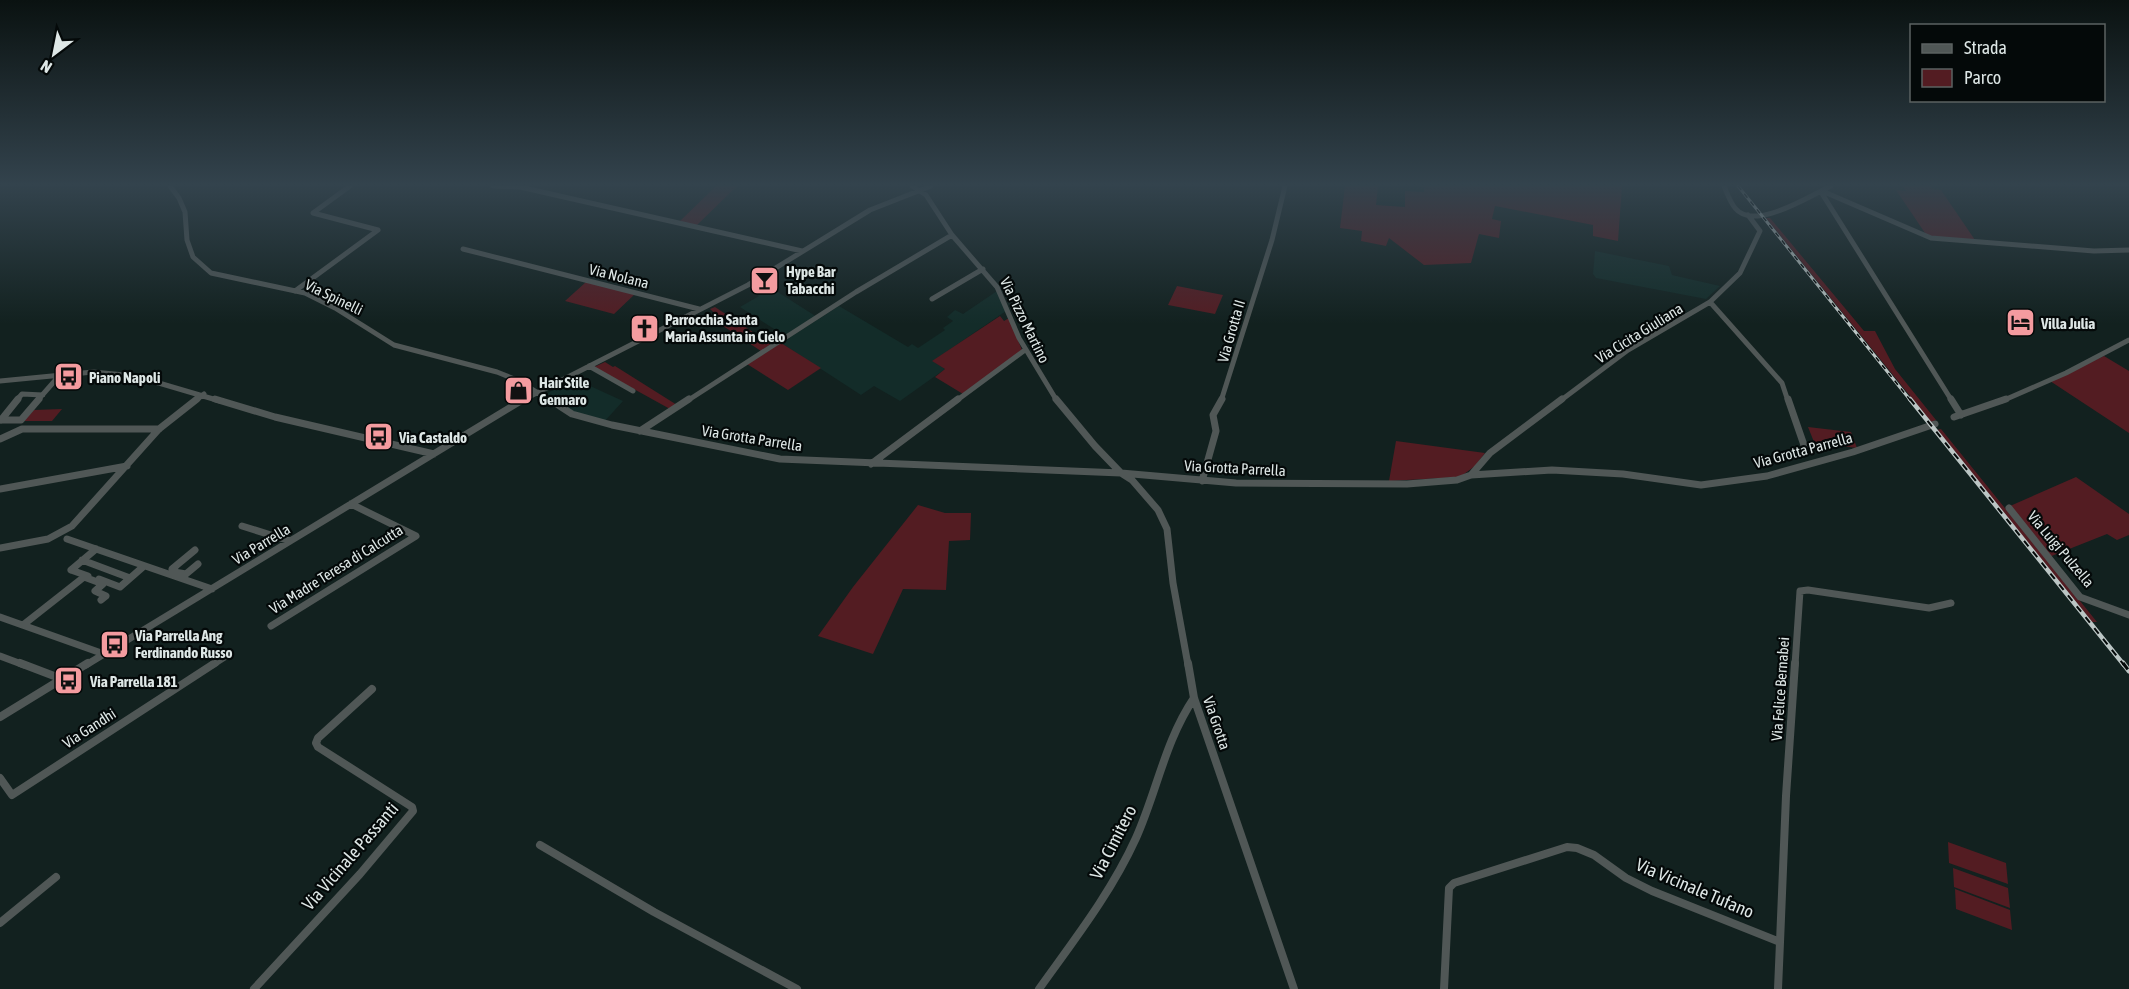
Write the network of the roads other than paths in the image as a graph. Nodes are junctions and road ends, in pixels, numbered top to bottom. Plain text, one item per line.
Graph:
1 (187, 232) edge
2 (375, 232) edge
3 (719, 232) edge
4 (833, 232) edge
5 (950, 232) edge
6 (1274, 232) edge
7 (1759, 232) edge
8 (1847, 232) edge
9 (1916, 232) edge
10 (952, 235) junction
11 (463, 249) dead end
12 (2129, 250) edge
13 (802, 251) junction
14 (983, 269) junction
15 (295, 291) junction
16 (932, 299) dead end
17 (1710, 302) junction
18 (699, 309) junction
19 (2129, 340) edge
20 (1025, 350) junction
21 (589, 366) junction
22 (59, 376) junction
23 (0, 381) edge
24 (633, 391) dead end
25 (535, 393) junction
26 (43, 394) junction
27 (204, 394) junction
28 (1961, 415) junction
29 (1954, 417) dead end
30 (0, 420) edge
31 (1935, 424) dead end
32 (159, 429) junction
33 (640, 431) junction
34 (0, 439) edge
35 (1805, 448) dead end
36 (434, 454) junction
37 (871, 464) junction
38 (127, 466) junction
39 (1121, 473) junction
40 (1471, 475) junction
41 (1202, 481) junction
42 (0, 489) edge
43 (351, 504) junction
44 (2009, 508) dead end
45 (243, 526) dead end
46 (67, 539) dead end
47 (290, 542) junction
48 (0, 548) edge
49 (96, 549) junction
50 (195, 550) dead end
51 (82, 560) junction
52 (198, 564) dead end
53 (144, 566) junction
54 (130, 578) junction
55 (212, 589) junction
56 (101, 600) dead end
57 (1951, 603) dead end
58 (2129, 615) edge
59 (0, 617) edge
60 (23, 625) junction
61 (271, 626) dead end
62 (104, 654) junction
63 (229, 654) dead end
64 (0, 656) edge
65 (62, 679) junction
66 (372, 689) dead end
67 (1194, 698) junction
68 (0, 717) edge
69 (0, 778) edge
70 (540, 845) dead end
71 (56, 877) dead end
72 (0, 923) edge
73 (1780, 942) junction
74 (254, 989) edge
75 (797, 989) edge
76 (1039, 989) edge
77 (1294, 989) edge
78 (1444, 989) edge
79 (1779, 989) edge

1 - 15 street, Via Spinelli
2 - 15 street
3 - 13 street
4 - 13 street
5 - 10 street, Via Pizzo Martino
6 - 41 street, Via Grotta II
7 - 17 street, Via Cicita Giuliana
8 - 28 street
9 - 12 street
10 - 14 street, Via Pizzo Martino
10 - 33 street
11 - 18 street, Via Nolana
13 - 18 street
14 - 16 street
14 - 20 street, Via Pizzo Martino
15 - 25 street, Via Spinelli
17 - 35 street
17 - 40 street, Via Cicita Giuliana
18 - 21 street
19 - 28 street
20 - 37 street
20 - 39 street, Via Pizzo Martino
21 - 24 street
21 - 25 street
22 - 23 street
22 - 26 street
22 - 27 street
25 - 33 street, Via Grotta Parrella
25 - 36 street, Via Parrella
26 - 30 street
26 - 30 street
27 - 32 street
27 - 36 street
28 - 29 street
31 - 40 street, Via Grotta Parrella
32 - 34 street
32 - 38 street
33 - 37 street, Via Grotta Parrella
36 - 43 street, Via Parrella
37 - 39 street, Via Grotta Parrella
38 - 42 street
38 - 48 street
39 - 41 street, Via Grotta Parrella
39 - 67 street, Via Grotta
40 - 41 street, Via Grotta Parrella
43 - 47 street, Via Parrella
43 - 61 street, Via Madre Teresa di Calcutta
44 - 58 street, Via Luigi Pulzella
45 - 47 street
46 - 49 street
47 - 55 street, Via Parrella
49 - 51 street
49 - 53 street
50 - 52 street
51 - 54 street
51 - 54 street
53 - 54 street
53 - 55 street
55 - 62 street, Via Parrella
56 - 60 street
57 - 73 street, Via Felice Bernabei
59 - 60 street
60 - 62 street
62 - 65 street, Via Parrella
63 - 69 street, Via Gandhi
64 - 65 street
65 - 68 street, Via Parrella
66 - 74 street, Via Vicinale Passanti
67 - 76 street, Via Cimitero
67 - 77 street, Via Grotta
70 - 75 street
71 - 72 street
73 - 78 street, Via Vicinale Tufano
73 - 79 street

